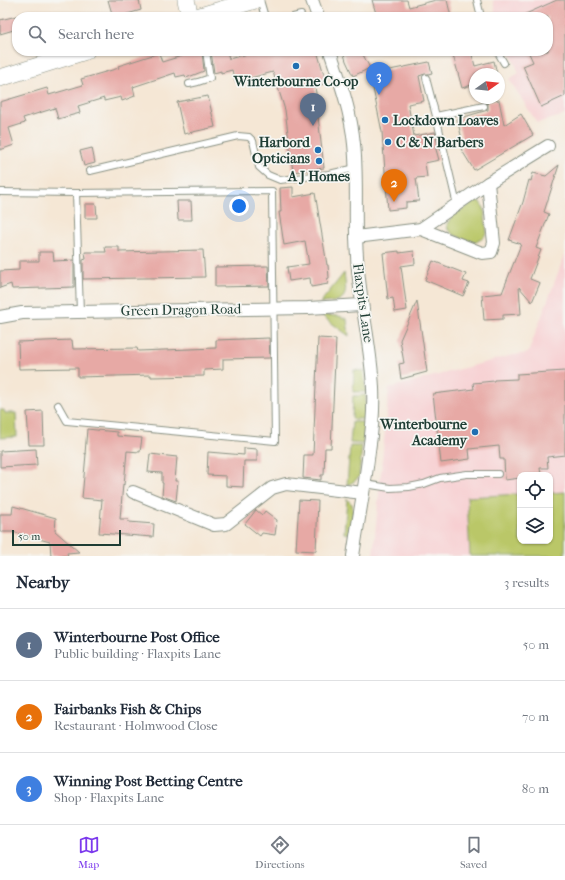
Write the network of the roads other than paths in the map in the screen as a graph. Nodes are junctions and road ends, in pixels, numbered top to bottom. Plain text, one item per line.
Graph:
1 (186, 0) edge
2 (255, 0) edge
3 (260, 0) edge
4 (312, 0) edge
5 (477, 0) edge
6 (189, 12) edge
7 (215, 12) edge
8 (264, 12) edge
9 (316, 12) edge
10 (480, 12) edge
11 (70, 56) edge
12 (207, 56) edge
13 (332, 56) edge
14 (500, 56) edge
15 (504, 63) dead end
16 (0, 78) edge
17 (426, 78) dead end
18 (189, 84) dead end
19 (484, 106) dead end
20 (436, 116) junction
21 (548, 146) dead end
22 (356, 168) junction
23 (90, 171) dead end
24 (488, 183) junction
25 (0, 192) edge
26 (76, 193) junction
27 (457, 205) junction
28 (421, 229) junction
29 (356, 237) junction
30 (362, 305) junction
31 (274, 309) junction
32 (80, 312) junction
33 (0, 316) edge
34 (58, 405) dead end
35 (498, 474) dead end
36 (364, 488) junction
37 (133, 492) dead end
38 (353, 556) edge

1 - 6 street
2 - 7 street
3 - 8 lane
4 - 9 street
5 - 10 lane
11 - 16 street
12 - 18 lane
13 - 22 street, Flaxpits Lane
14 - 15 lane
17 - 20 lane
19 - 20 lane
20 - 27 lane
21 - 24 street
22 - 23 lane
22 - 29 street, Flaxpits Lane
24 - 27 street
24 - 28 street
25 - 26 lane
26 - 31 lane
26 - 32 lane
27 - 28 street
28 - 29 street
29 - 30 street, Flaxpits Lane
30 - 31 street, Green Dragon Road
30 - 36 street, Flaxpits Lane
31 - 32 street, Green Dragon Road
31 - 34 lane
32 - 33 street, Green Dragon Road
35 - 36 lane
36 - 37 street
36 - 38 street, Flaxpits Lane

